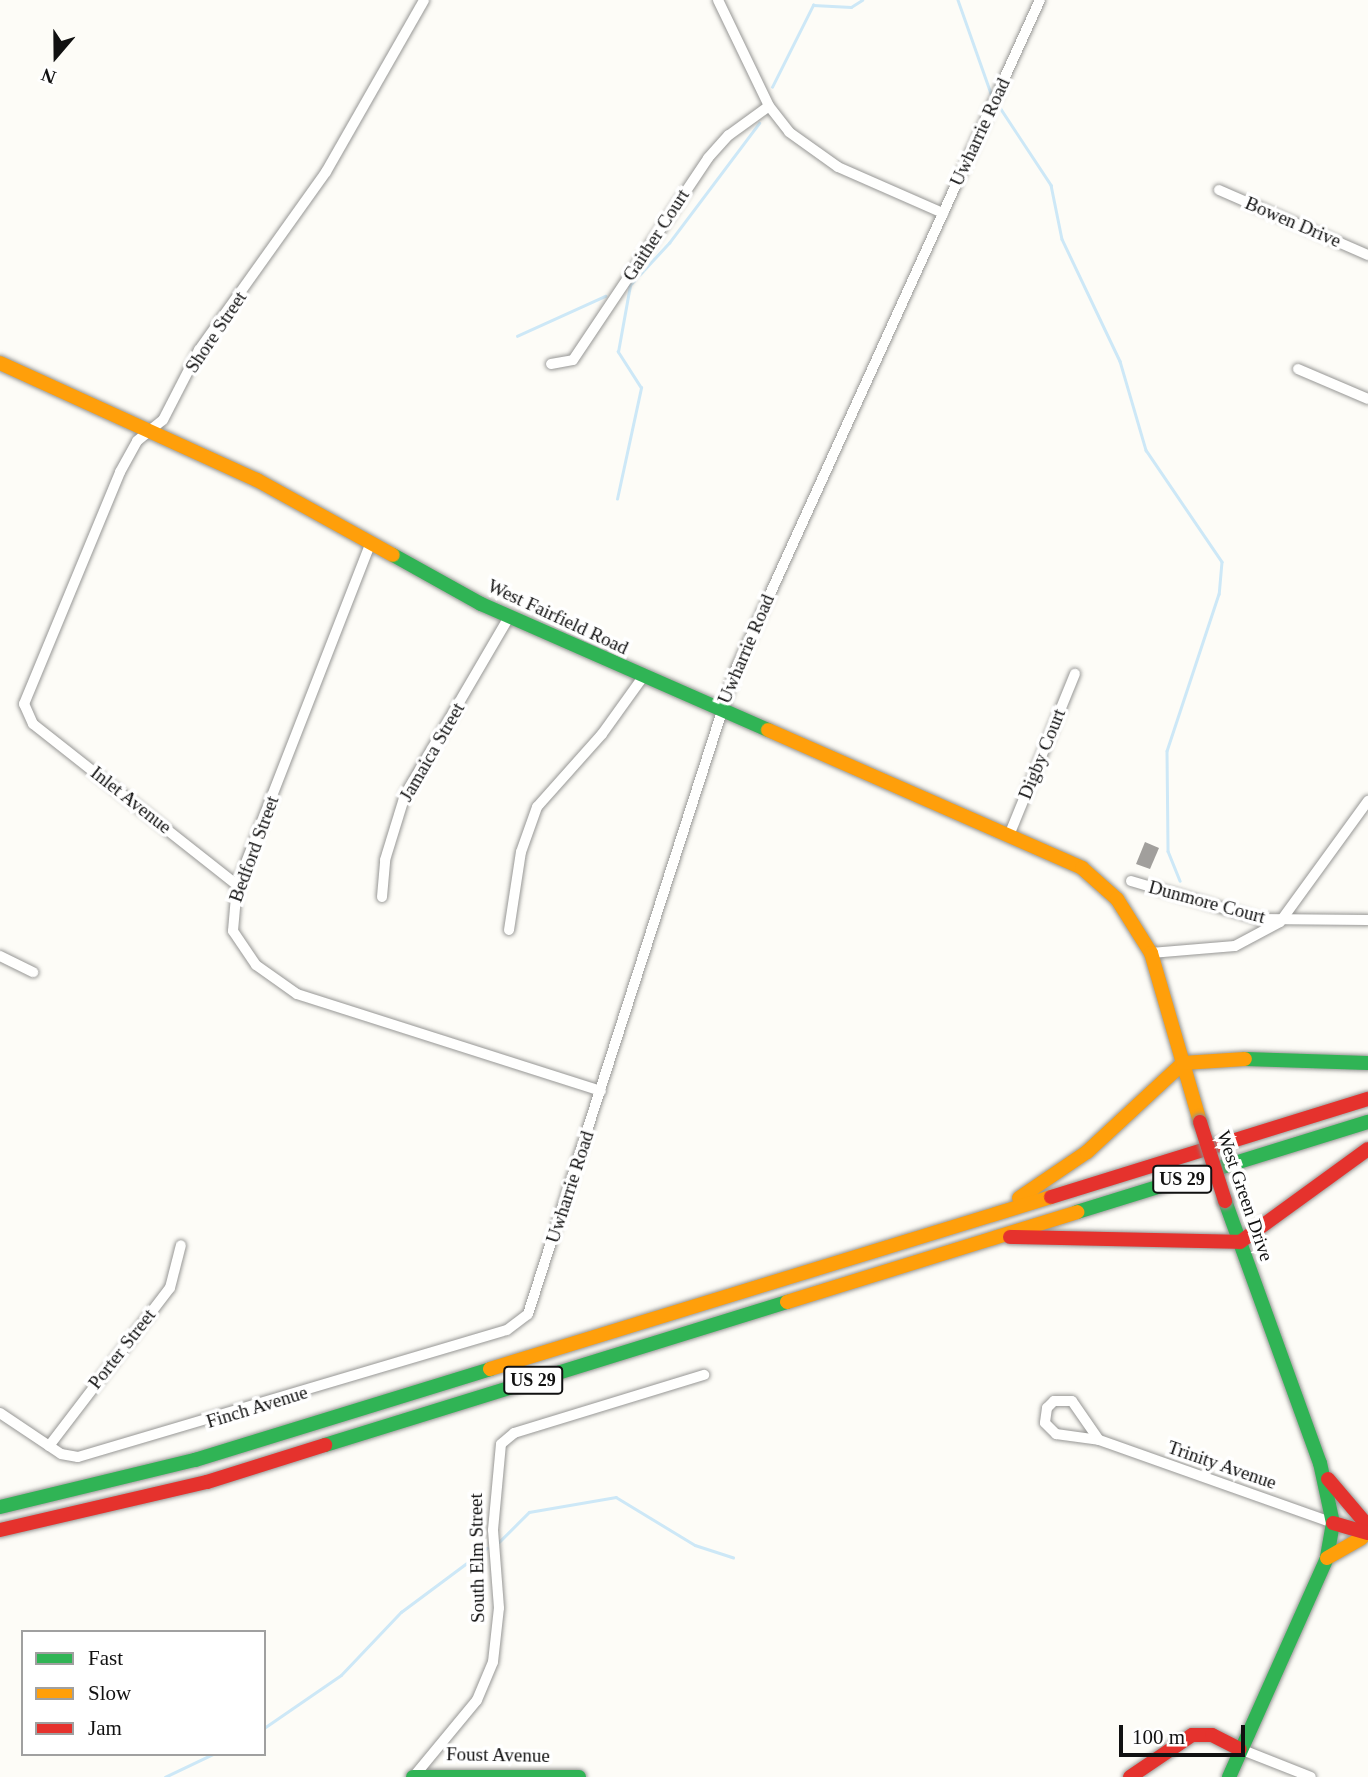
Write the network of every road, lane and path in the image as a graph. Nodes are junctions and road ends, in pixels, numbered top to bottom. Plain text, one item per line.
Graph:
1 (424, 0) edge
2 (718, 0) edge
3 (1040, 0) edge
4 (769, 106) junction
5 (1219, 190) dead end
6 (943, 213) junction
7 (1368, 255) edge
8 (0, 363) edge
9 (551, 364) dead end
10 (1298, 369) dead end
11 (1368, 399) edge
12 (150, 431) junction
13 (371, 542) junction
14 (509, 617) junction
15 (1075, 674) dead end
16 (643, 677) junction
17 (720, 710) junction
18 (26, 715) joint
19 (1368, 801) edge
20 (1010, 833) junction
21 (1131, 881) dead end
22 (237, 885) junction
23 (1107, 890) joint
24 (382, 897) dead end
25 (1282, 920) junction
26 (1368, 920) edge
27 (509, 930) dead end
28 (1151, 953) junction
29 (0, 956) edge
30 (33, 972) dead end
31 (1183, 1063) junction
32 (1368, 1063) edge
33 (601, 1091) junction
34 (1368, 1099) edge
35 (1368, 1122) edge
36 (1368, 1149) edge
37 (993, 1213) junction
38 (995, 1236) junction
39 (1240, 1242) junction
40 (181, 1245) dead end
41 (521, 1322) joint
42 (704, 1375) dead end
43 (0, 1413) edge
44 (1099, 1440) junction
45 (49, 1446) junction
46 (1322, 1469) junction
47 (0, 1507) edge
48 (1333, 1523) junction
49 (0, 1530) edge
50 (1367, 1534) edge
51 (1327, 1558) junction
52 (1312, 1591) junction
53 (1240, 1749) junction
54 (414, 1776) edge
55 (579, 1777) edge
56 (1130, 1777) edge
57 (1229, 1777) edge
58 (1311, 1777) edge

1 - 12 street, Shore Street
2 - 4 street
3 - 6 street, Uwharrie Road
4 - 6 street
4 - 9 street, Gaither Court
5 - 7 street, Bowen Drive
6 - 17 street, Uwharrie Road
8 - 12 main road, West Fairfield Road
10 - 11 street
12 - 13 main road, West Fairfield Road
12 - 18 street, Shore Street
13 - 14 main road, West Fairfield Road
13 - 22 street, Bedford Street
14 - 16 main road, West Fairfield Road
14 - 24 street, Jamaica Street
15 - 20 street, Digby Court
16 - 17 main road, West Fairfield Road
16 - 27 street
17 - 20 main road, West Fairfield Road
17 - 33 street, Uwharrie Road
18 - 22 street, Inlet Avenue
19 - 25 street
20 - 23 main road, West Fairfield Road
21 - 25 street, Dunmore Court
22 - 33 street, Bedford Street
23 - 28 main road, West Green Drive
25 - 26 street, Dunmore Court
25 - 28 street
28 - 31 main road, West Green Drive
29 - 30 street
31 - 32 main road
31 - 37 main road
31 - 39 main road, West Green Drive, bridge
33 - 41 street, Uwharrie Road
34 - 37 main road, US 29
35 - 38 main road, US 29
36 - 39 main road
37 - 47 main road, US 29
38 - 39 main road
38 - 49 main road, US 29
39 - 46 main road, West Green Drive
40 - 45 street, Porter Street
41 - 45 street, Finch Avenue
42 - 54 street, South Elm Street
43 - 45 street, Finch Avenue
44 - 44 street, Trinity Avenue
44 - 48 street, Trinity Avenue
46 - 48 main road, West Green Drive
46 - 50 main road
48 - 50 main road, Trinity Avenue
48 - 51 main road, West Green Drive
48 - 52 main road, West Green Drive
50 - 51 main road
51 - 52 main road, West Green Drive
52 - 53 main road, West Green Drive
53 - 56 main road
53 - 57 main road, West Green Drive
53 - 58 street
54 - 55 main road, Foust Avenue

